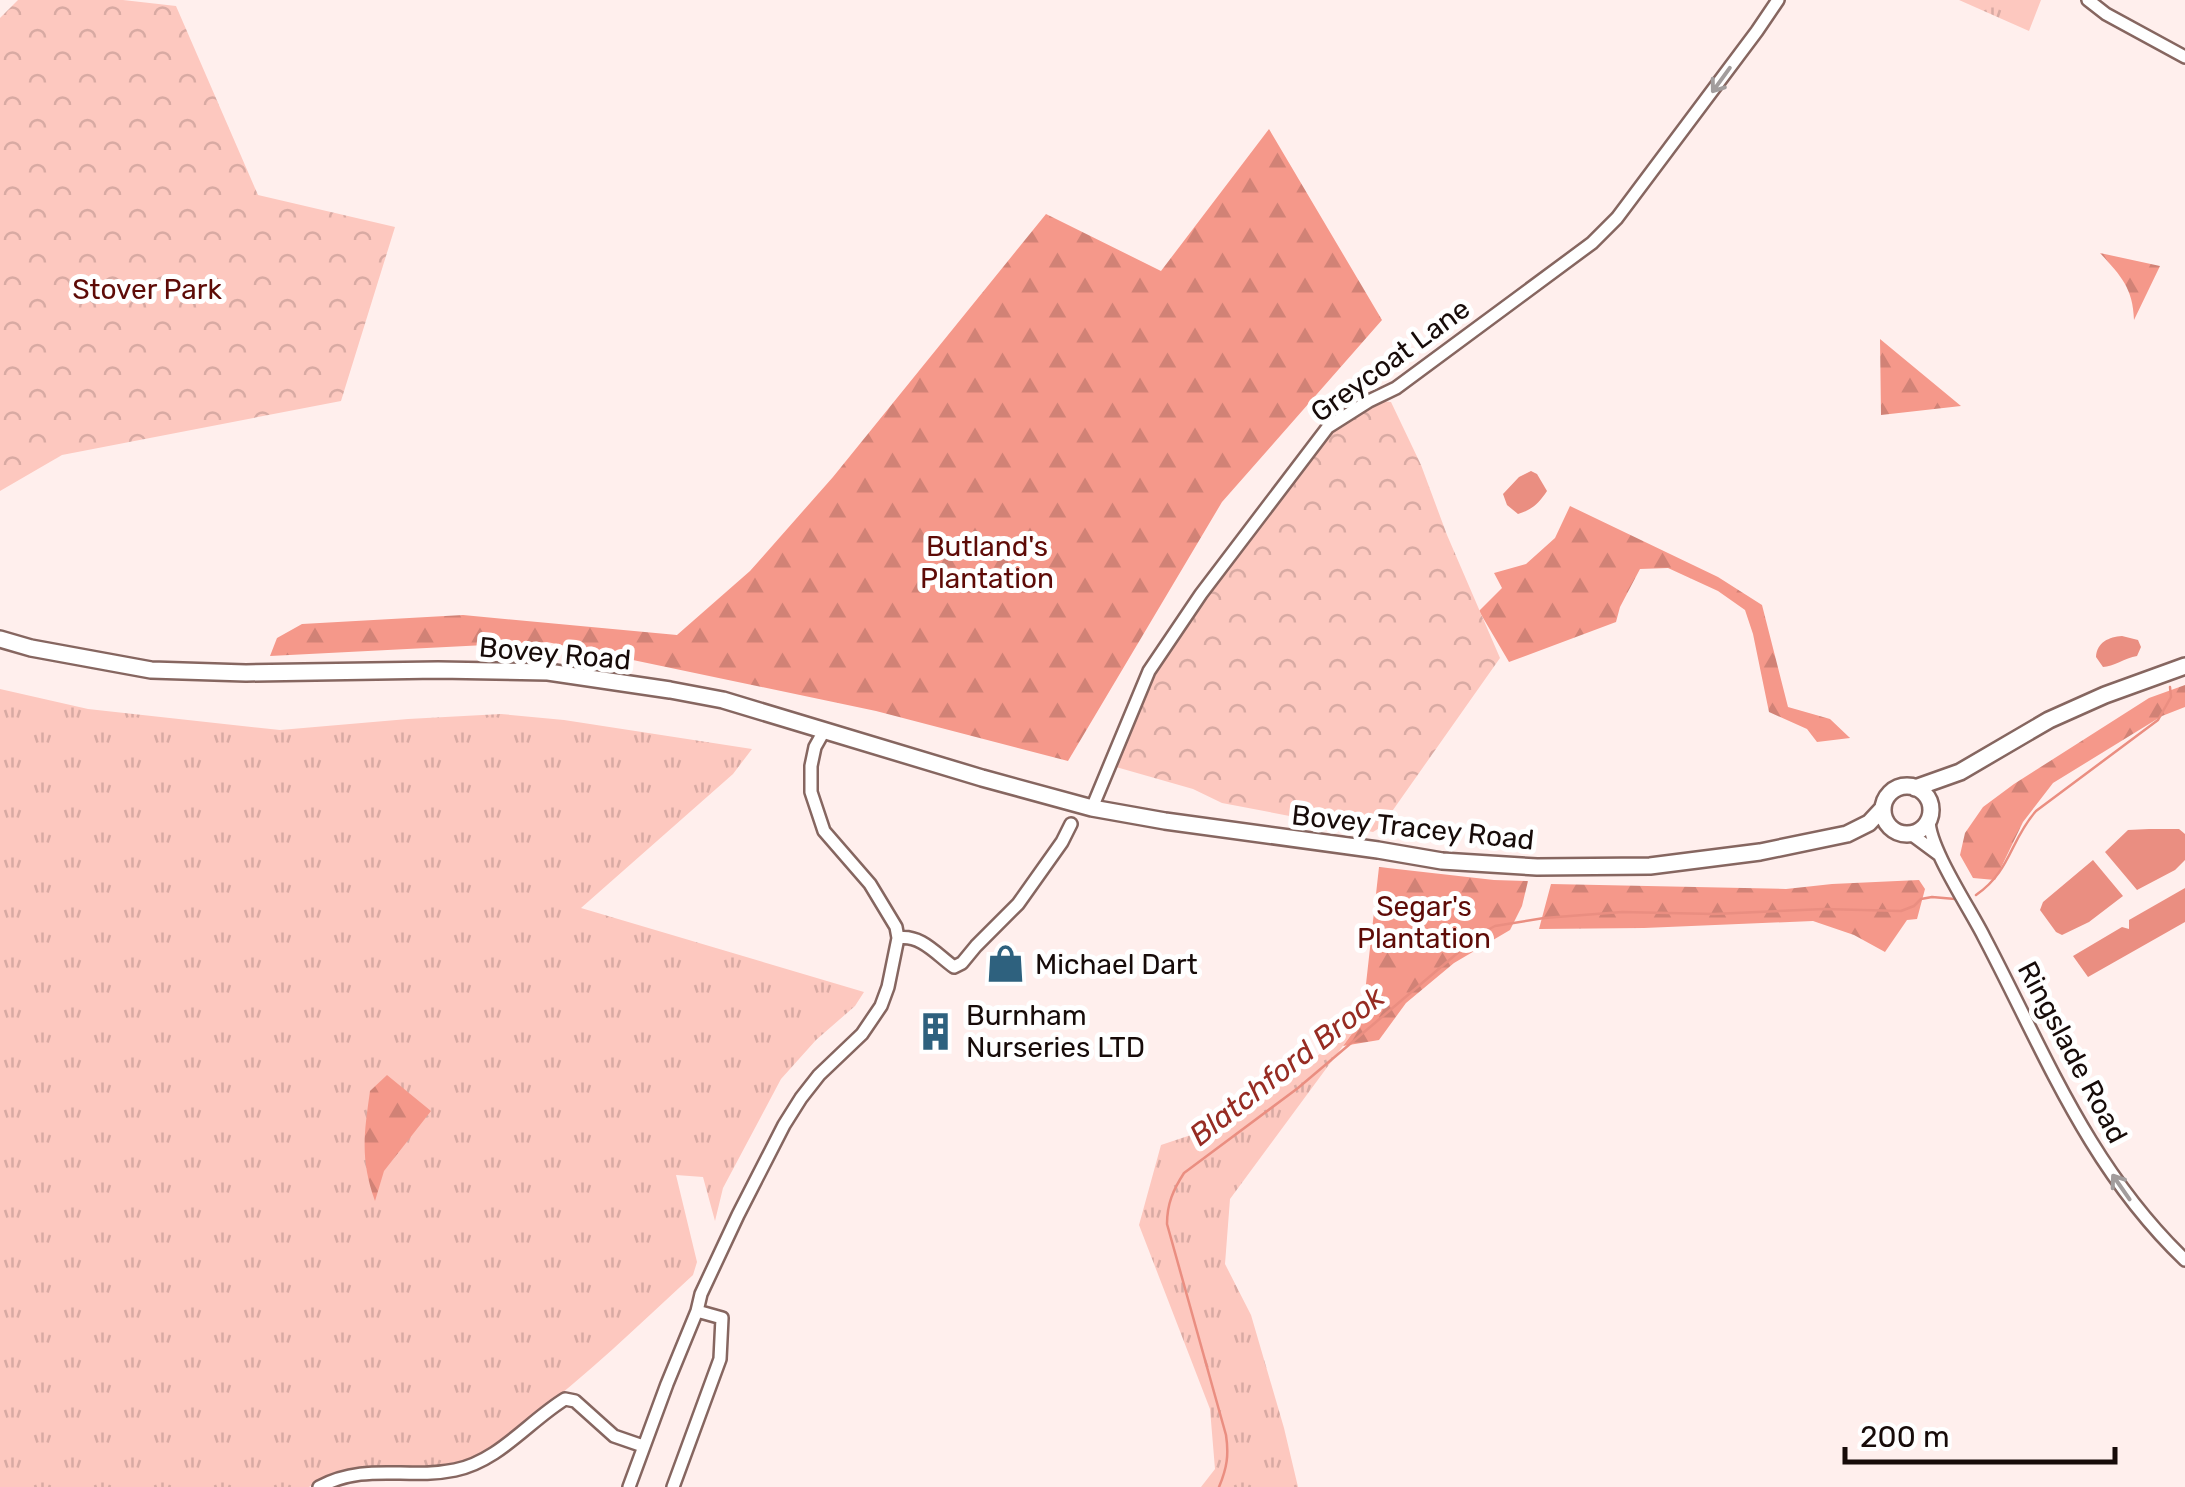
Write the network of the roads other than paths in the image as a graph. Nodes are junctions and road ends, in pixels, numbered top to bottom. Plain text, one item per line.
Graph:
1 (1778, 0) edge
2 (2088, 0) edge
3 (2185, 58) edge
4 (0, 639) edge
5 (2185, 666) edge
6 (824, 730) junction
7 (1960, 772) junction
8 (1916, 788) junction
9 (1092, 808) junction
10 (1883, 808) junction
11 (1930, 813) junction
12 (1071, 824) dead end
13 (1894, 830) junction
14 (1847, 834) junction
15 (1911, 834) junction
16 (1938, 854) junction
17 (898, 938) junction
18 (2185, 1260) edge
19 (697, 1312) junction
20 (644, 1446) junction
21 (319, 1487) edge
22 (630, 1487) edge
23 (674, 1487) edge

1 -> 9 street, Greycoat Lane
2 - 3 street
4 - 6 main road, Bovey Road
5 - 7 main road
6 - 9 main road, Bovey Road
6 - 17 street
7 - 8 main road
7 - 11 main road
8 - 10 main road
8 - 11 main road
9 - 14 main road, Bovey Tracey Road
10 - 13 main road
10 - 14 main road, Bovey Tracey Road
11 - 15 main road
11 - 16 street, Ringslade Road
12 - 17 street
13 - 14 main road, Bovey Tracey Road
13 - 15 main road
15 - 16 street, Ringslade Road
18 -> 16 street, Ringslade Road
17 - 19 street
19 - 20 street
19 - 23 street
20 - 21 street
20 - 22 street

